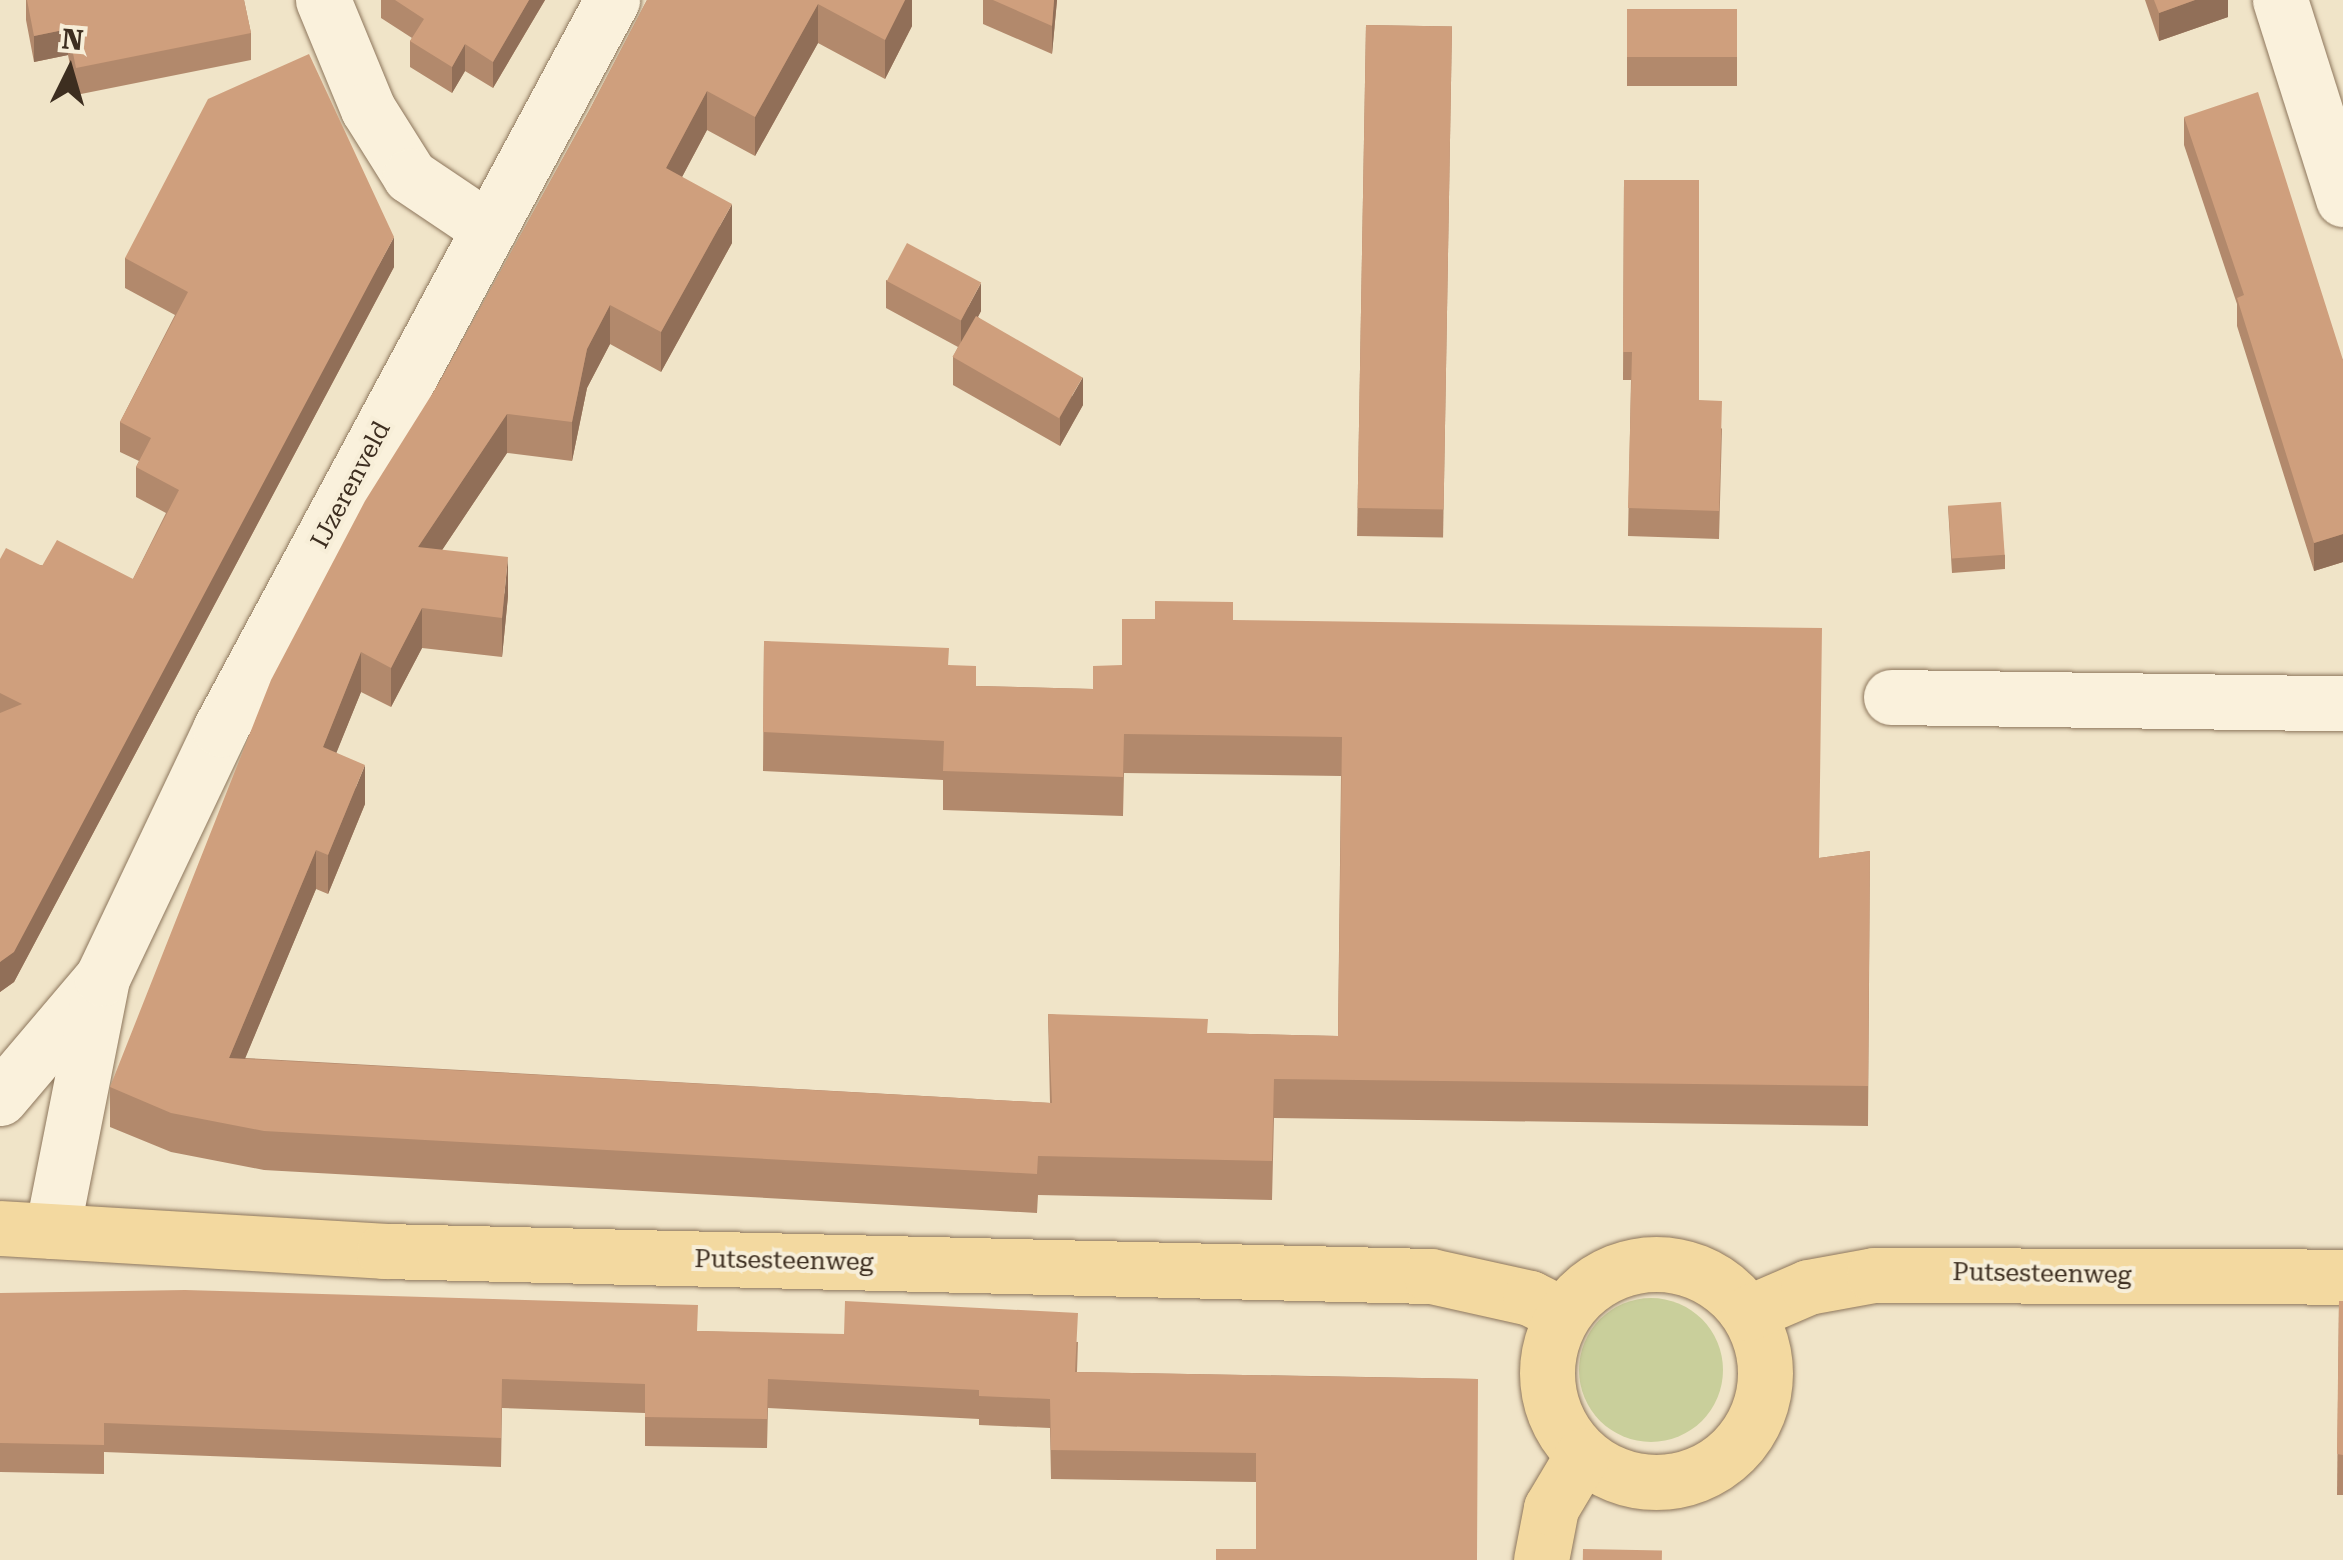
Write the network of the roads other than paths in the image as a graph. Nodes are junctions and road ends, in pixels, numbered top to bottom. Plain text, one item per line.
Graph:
1 (323, 0) edge
2 (612, 0) edge
3 (2280, 0) edge
4 (2343, 199) edge
5 (489, 229) junction
6 (1890, 696) dead end
7 (2343, 704) edge
8 (102, 978) junction
9 (0, 1098) edge
10 (26, 1230) edge
11 (2343, 1278) edge
12 (1748, 1313) junction
13 (1562, 1314) junction
14 (1582, 1456) junction
15 (1541, 1560) edge

1 - 5 street
2 - 5 street, IJzerenveld
3 - 4 street
5 - 8 street, IJzerenveld
6 - 7 street
8 - 9 street, IJzerenveld
8 - 10 street, IJzerenveld
10 - 13 main road, Putsesteenweg
11 - 12 main road, Putsesteenweg
12 - 13 main road
12 - 14 main road
13 - 14 main road
14 - 15 main road

